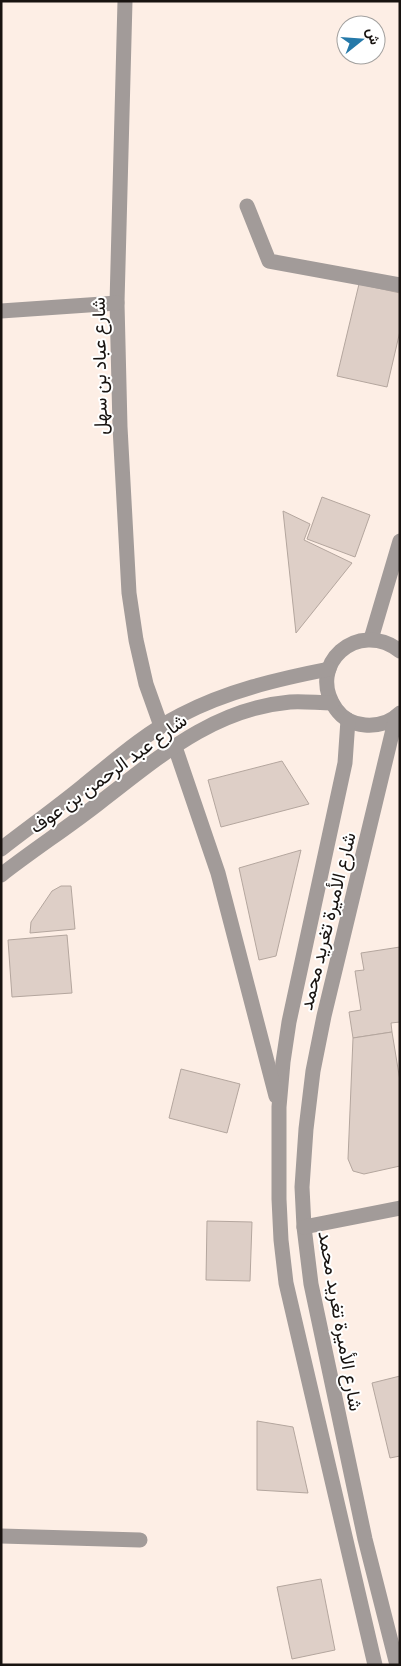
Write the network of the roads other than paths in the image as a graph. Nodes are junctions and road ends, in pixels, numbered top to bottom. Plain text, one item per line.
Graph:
1 (125, 1) edge
2 (247, 206) dead end
3 (400, 285) edge
4 (116, 303) junction
5 (1, 311) edge
6 (400, 541) edge
7 (371, 639) junction
8 (400, 651) edge
9 (329, 669) junction
10 (332, 703) junction
11 (398, 715) edge
12 (348, 720) junction
13 (161, 726) junction
14 (175, 747) junction
15 (1, 849) edge
16 (1, 875) edge
17 (279, 1107) junction
18 (400, 1208) edge
19 (304, 1227) junction
20 (1, 1536) edge
21 (140, 1540) dead end
22 (397, 1656) edge
23 (375, 1665) edge

1 - 4 street, شارع عباد بن سهل
2 - 3 street
4 - 5 street
4 - 13 street, شارع عباد بن سهل
6 - 7 street
7 - 8 street
7 - 9 street
9 - 10 street
9 - 13 street, شارع عبد الرحمن بن عوف
10 - 12 street
10 - 14 street, شارع عبد الرحمن بن عوف
11 - 12 street
11 - 19 street, شارع الأميرة تغريد محمد
12 - 17 street, شارع الأميرة تغريد محمد
13 - 15 street, شارع عبد الرحمن بن عوف
14 - 16 street, شارع عبد الرحمن بن عوف
14 - 17 street
17 - 23 street, شارع الأميرة تغريد محمد
18 - 19 street
19 - 22 street, شارع الأميرة تغريد محمد
20 - 21 street

